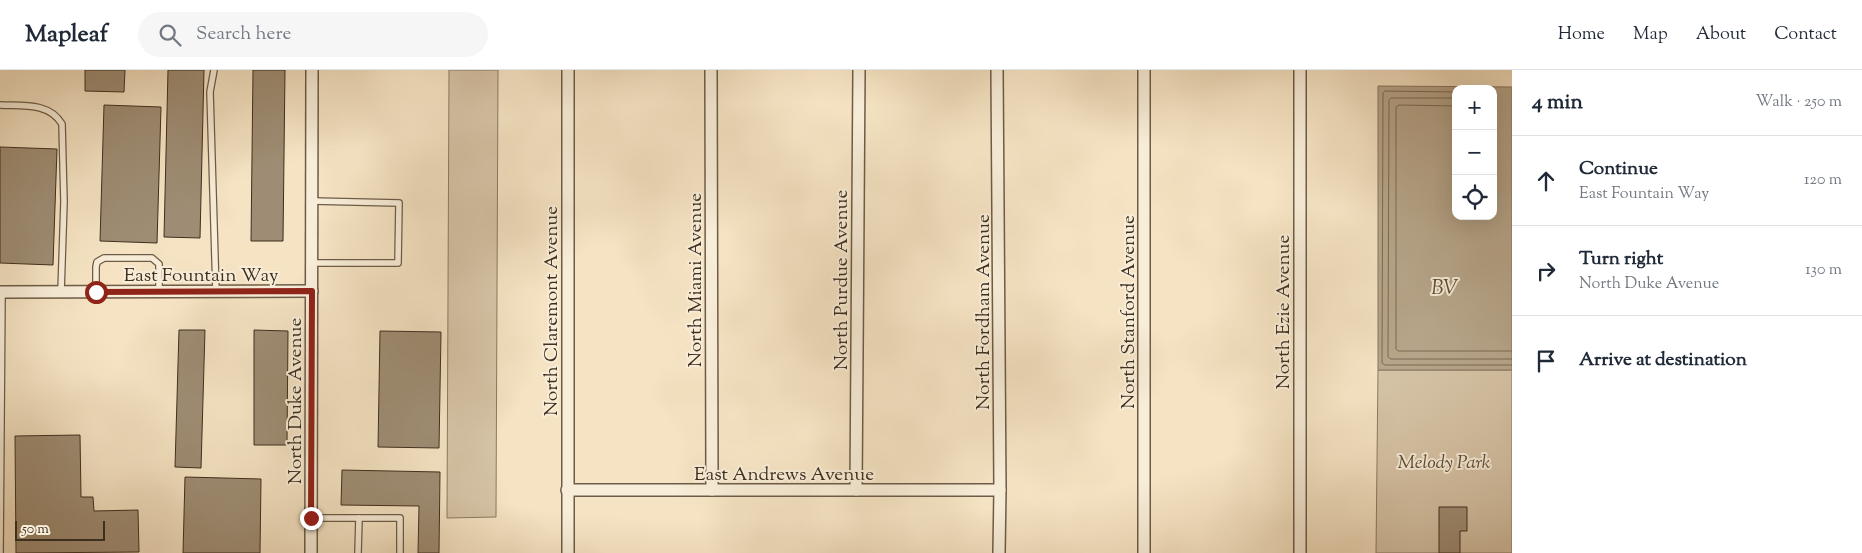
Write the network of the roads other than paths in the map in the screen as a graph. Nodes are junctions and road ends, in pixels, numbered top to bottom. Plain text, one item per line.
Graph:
1 (214, 70) edge
2 (312, 70) edge
3 (568, 70) edge
4 (711, 70) edge
5 (859, 70) edge
6 (997, 70) edge
7 (1144, 70) edge
8 (1300, 70) edge
9 (0, 105) edge
10 (312, 201) junction
11 (312, 263) junction
12 (312, 291) junction
13 (1, 292) edge
14 (61, 292) junction
15 (96, 292) junction
16 (160, 292) junction
17 (216, 292) junction
18 (567, 490) junction
19 (712, 490) junction
20 (856, 490) junction
21 (1000, 490) junction
22 (311, 518) junction
23 (359, 518) junction
24 (0, 553) edge
25 (311, 553) edge
26 (358, 553) edge
27 (400, 553) edge
28 (568, 553) edge
29 (999, 553) edge
30 (1144, 553) edge
31 (1300, 553) edge

1 - 17 lane
2 - 10 street, North Duke Avenue
3 - 18 street, North Claremont Avenue
4 - 19 street, North Miami Avenue
5 - 20 street, North Purdue Avenue
6 - 21 street, North Fordham Avenue
7 - 30 street, North Stanford Avenue
8 - 31 street, North Ezie Avenue
9 - 14 lane
10 - 11 street, North Duke Avenue
10 - 11 lane
11 - 12 street, North Duke Avenue
12 - 17 street, East Fountain Way
12 - 22 street, North Duke Avenue
13 - 14 street, East Fountain Way
13 - 24 lane
14 - 15 street, East Fountain Way
15 - 16 street, East Fountain Way
15 - 16 lane
16 - 17 street, East Fountain Way
18 - 19 street, East Andrews Avenue
18 - 28 street, North Claremont Avenue
19 - 20 street, East Andrews Avenue
20 - 21 street, East Andrews Avenue
21 - 29 street, North Fordham Avenue
22 - 23 lane
22 - 25 street, North Duke Avenue
23 - 26 lane
23 - 27 lane

